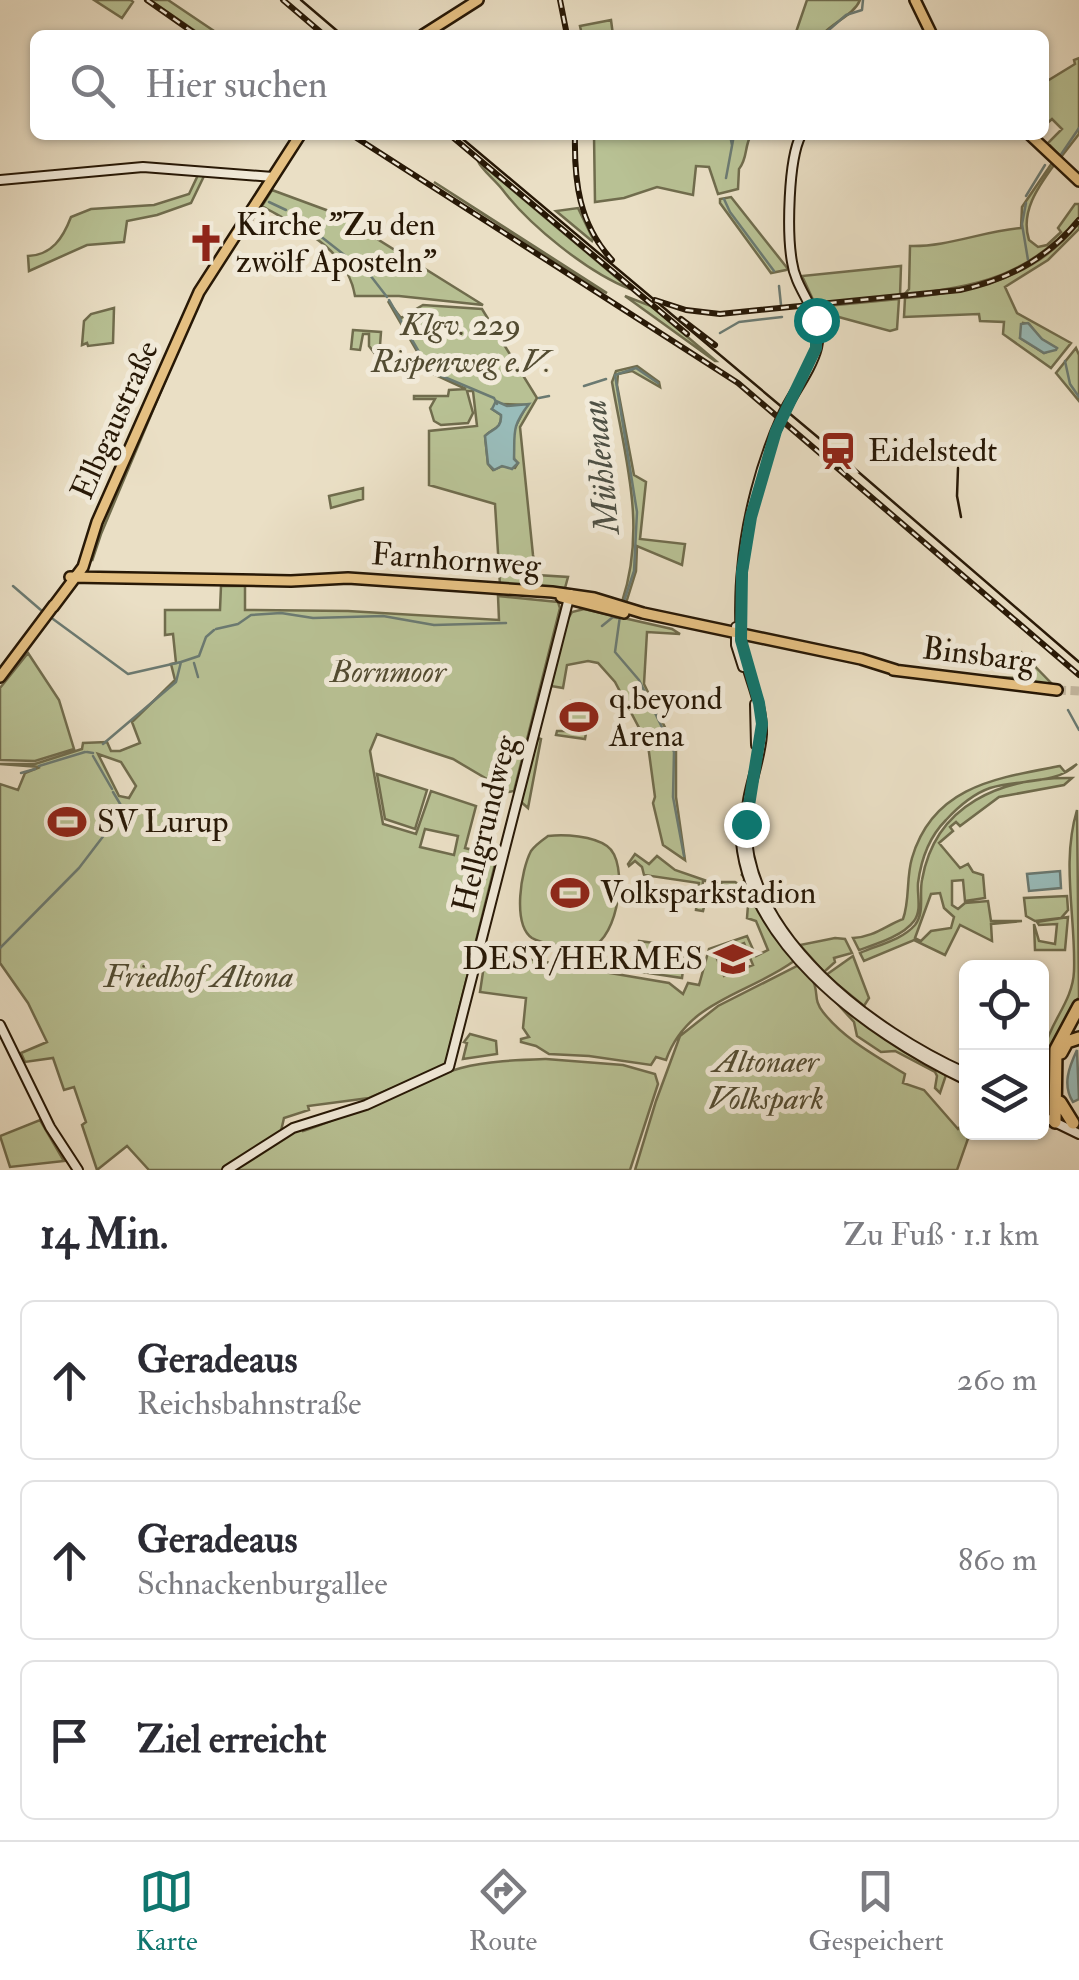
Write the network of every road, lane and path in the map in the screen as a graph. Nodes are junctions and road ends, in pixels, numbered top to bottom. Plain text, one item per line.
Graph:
1 (478, 0) edge
2 (916, 0) edge
3 (431, 30) edge
4 (930, 30) edge
5 (297, 140) edge
6 (798, 140) edge
7 (1035, 140) edge
8 (273, 177) junction
9 (0, 180) edge
10 (1079, 182) edge
11 (86, 553) junction
12 (82, 567) junction
13 (91, 578) junction
14 (72, 580) junction
15 (110, 580) junction
16 (569, 596) junction
17 (590, 604) junction
18 (562, 622) junction
19 (738, 636) junction
20 (753, 642) junction
21 (743, 652) junction
22 (896, 670) junction
23 (0, 678) edge
24 (1057, 690) tunnel mouth
25 (1079, 1006) edge
26 (0, 1025) edge
27 (1079, 1038) edge
28 (959, 1073) edge
29 (959, 1074) edge
30 (1050, 1111) edge
31 (1077, 1127) edge
32 (78, 1170) edge
33 (227, 1170) edge

1 - 3 main road
2 - 4 main road
5 - 8 main road, Elbgaustraße
6 - 19 street
7 - 10 main road
8 - 9 street
8 - 11 main road, Elbgaustraße
11 - 12 main road, Elbgaustraße
11 - 14 main road, Elbgaustraße
12 - 13 main road
12 - 14 main road, Elbgaustraße
13 - 14 main road, Farnhornweg
13 - 15 main road, Farnhornweg
14 - 15 main road, Farnhornweg
14 - 23 main road, Elbgaustraße
15 - 16 main road, Farnhornweg
16 - 17 main road
16 - 18 street, Hellgrundweg
16 - 19 main road
17 - 18 street
17 - 19 main road
18 - 33 street, Hellgrundweg
19 - 20 main road, Binsbarg
19 - 21 street
19 - 22 main road, Binsbarg
19 - 29 street
20 - 21 street
20 - 22 main road, Binsbarg
21 - 28 street
22 - 24 main road, Binsbarg
25 - 30 highway
26 - 32 street
27 - 30 highway
30 - 31 highway
30 - 31 street

